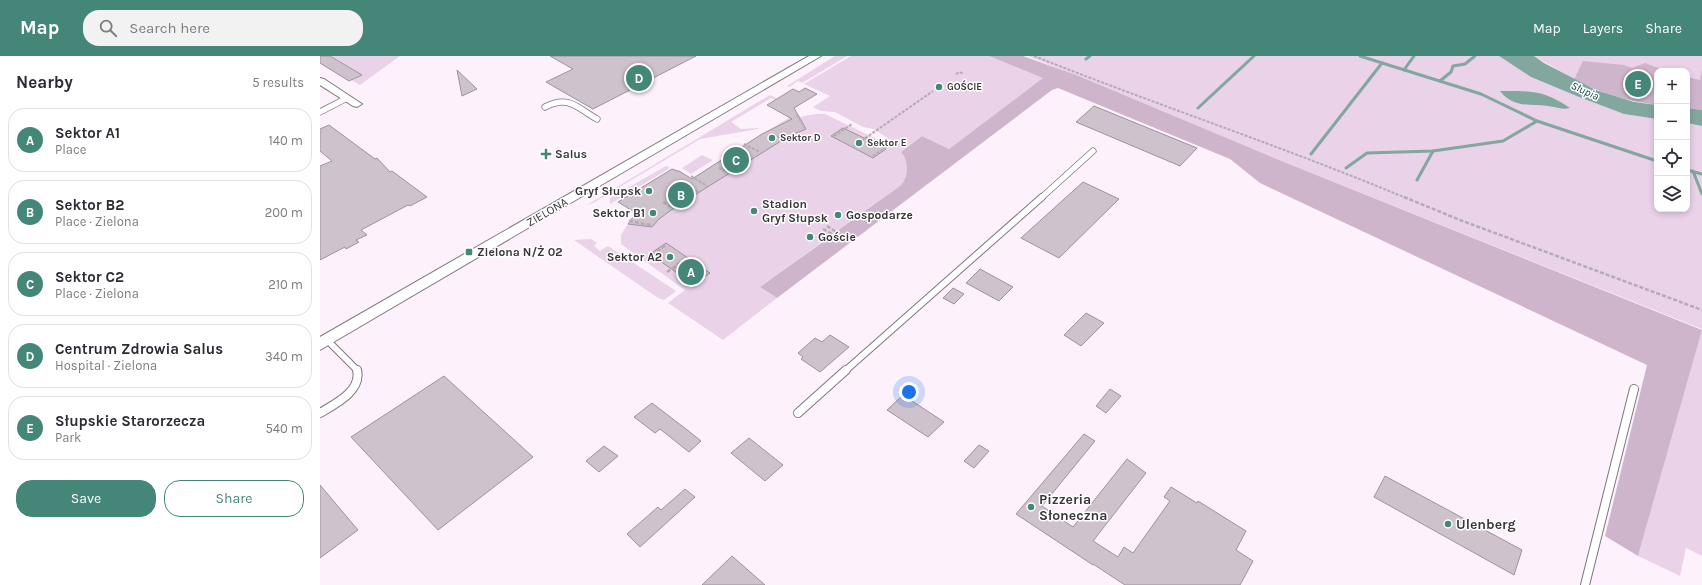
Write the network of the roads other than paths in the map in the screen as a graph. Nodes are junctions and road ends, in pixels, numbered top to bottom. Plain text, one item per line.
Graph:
1 (816, 56) edge
2 (320, 81) edge
3 (352, 101) joint
4 (545, 107) dead end
5 (320, 112) edge
6 (598, 119) dead end
7 (1093, 150) dead end
8 (324, 342) edge
9 (1634, 388) dead end
10 (320, 413) edge
11 (798, 413) dead end
12 (1584, 585) edge

1 - 8 street, ZIELONA
2 - 3 street
3 - 5 lane
4 - 6 lane
7 - 11 lane
8 - 10 lane
9 - 12 lane

